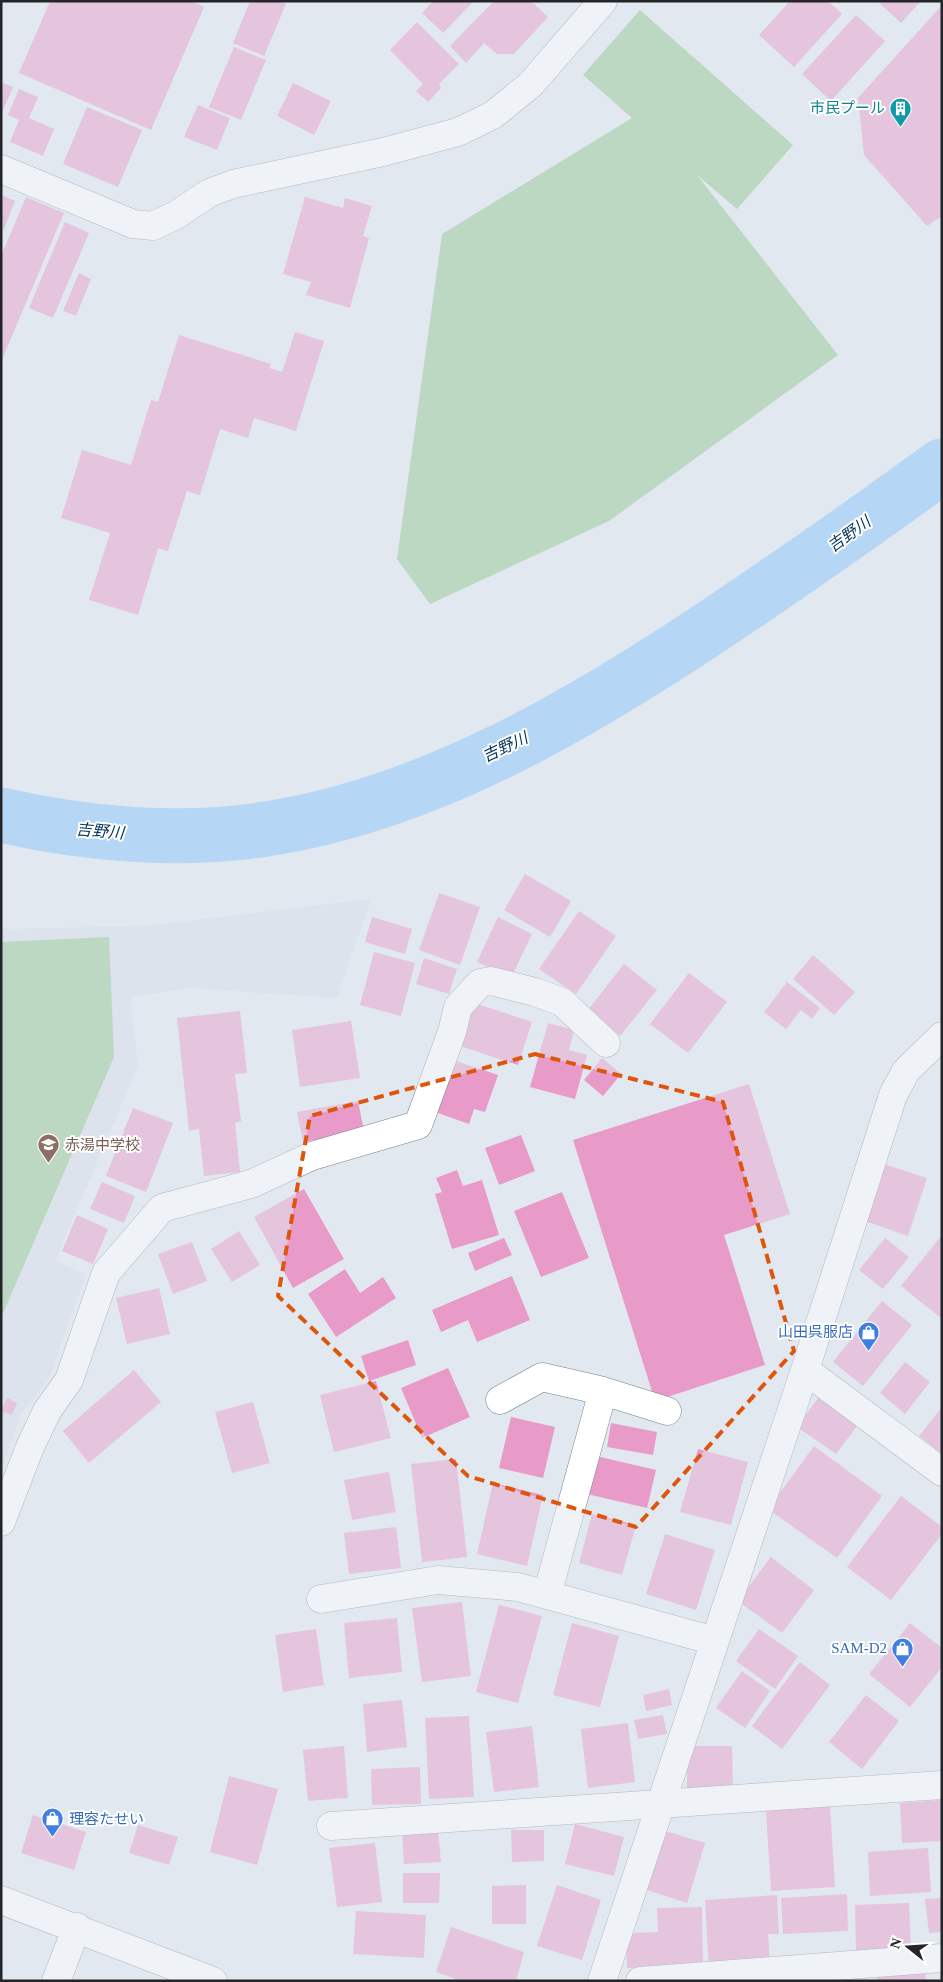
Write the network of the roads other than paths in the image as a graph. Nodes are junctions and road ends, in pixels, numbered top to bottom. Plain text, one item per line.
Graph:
1 (603, 1) edge
2 (1, 169) edge
3 (942, 1036) edge
4 (606, 1043) dead end
5 (805, 1370) junction
6 (603, 1391) junction
7 (500, 1400) dead end
8 (667, 1411) dead end
9 (942, 1472) edge
10 (1, 1522) edge
11 (547, 1595) junction
12 (321, 1599) dead end
13 (715, 1641) junction
14 (942, 1785) edge
15 (660, 1804) junction
16 (331, 1826) dead end
17 (1, 1900) edge
18 (77, 1927) junction
19 (942, 1958) edge
20 (56, 1981) edge
21 (213, 1981) edge
22 (602, 1981) edge
23 (640, 1981) edge

1 - 2 street
3 - 5 street
4 - 10 street
5 - 9 street
5 - 13 street
6 - 7 street
6 - 8 street
6 - 11 street
11 - 12 street
11 - 13 street
13 - 15 street
14 - 15 street
15 - 16 street
15 - 22 street
17 - 18 street
18 - 20 street
18 - 21 street
19 - 23 street

